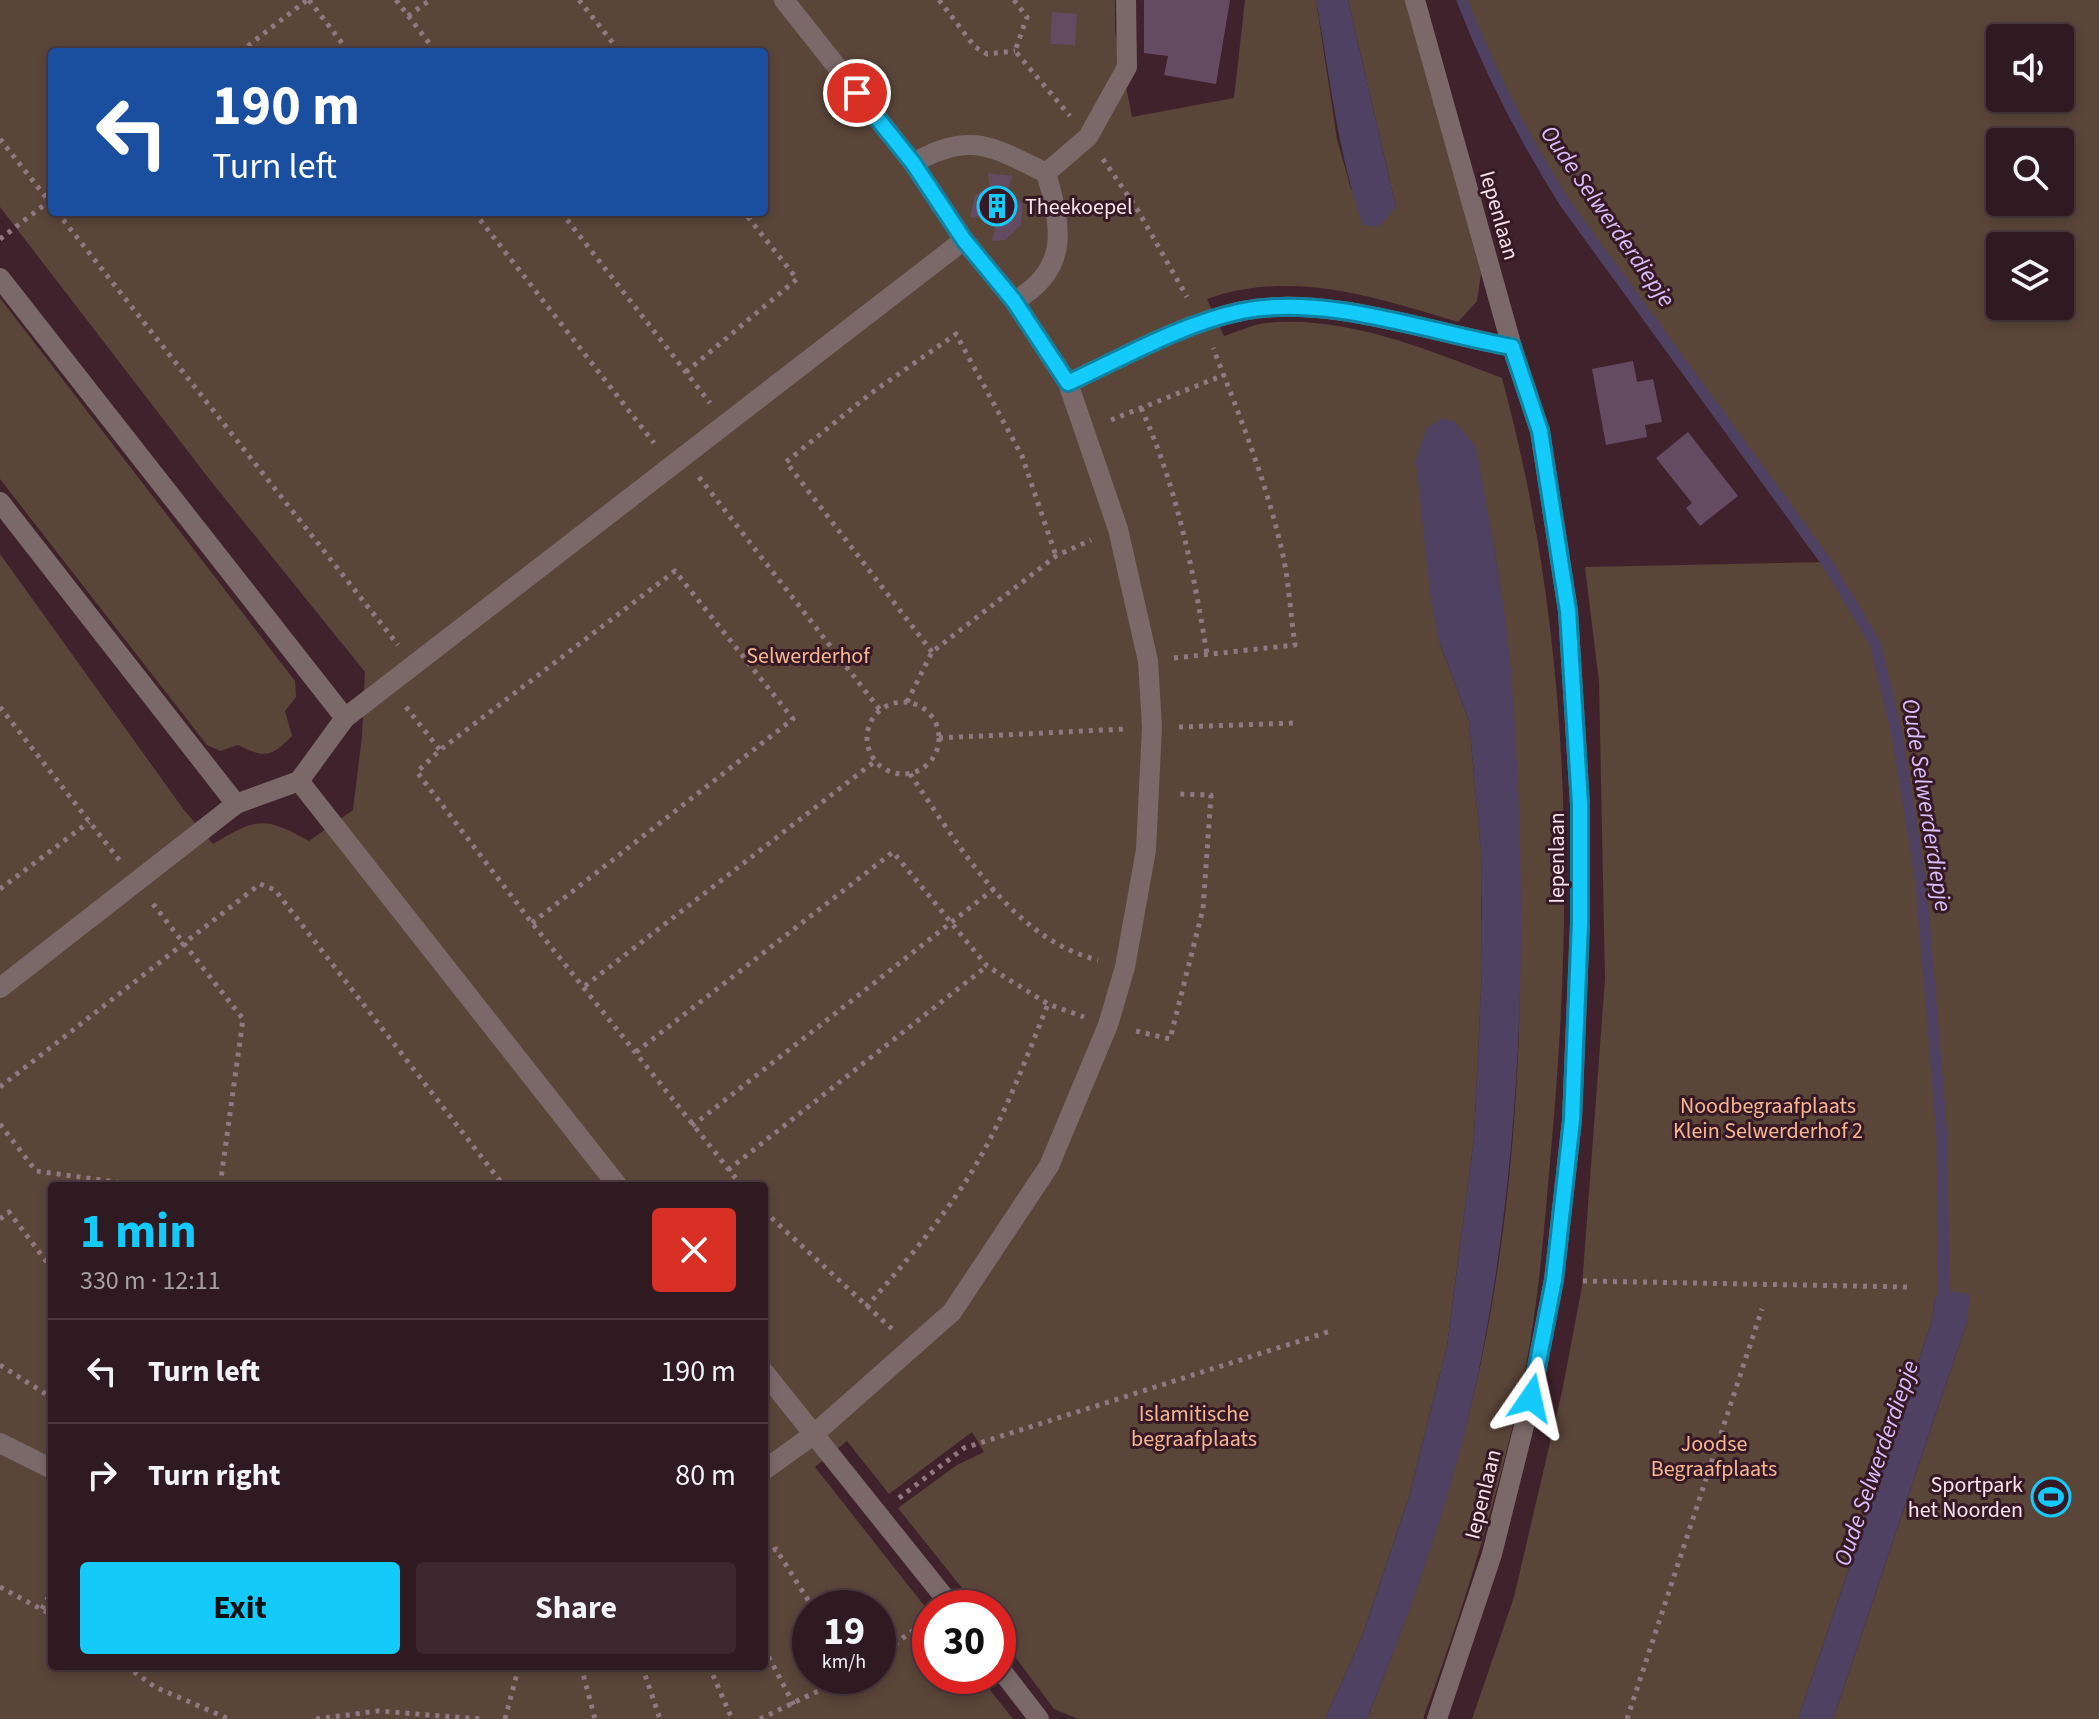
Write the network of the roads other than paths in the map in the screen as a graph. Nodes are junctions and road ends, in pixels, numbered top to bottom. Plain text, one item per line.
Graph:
1 (784, 0) edge
2 (1126, 0) edge
3 (1415, 0) edge
4 (913, 163) junction
5 (1046, 173) junction
6 (964, 240) junction
7 (0, 278) edge
8 (1014, 301) junction
9 (1512, 347) junction
10 (1068, 383) junction
11 (0, 502) edge
12 (345, 718) junction
13 (299, 781) junction
14 (236, 804) junction
15 (0, 988) edge
16 (615, 1182) edge
17 (768, 1377) edge
18 (813, 1435) junction
19 (0, 1443) edge
20 (48, 1467) edge
21 (768, 1467) edge
22 (939, 1590) edge
23 (1016, 1689) edge
24 (1039, 1719) edge
25 (1437, 1719) edge

1 - 4 street
2 - 5 street
3 - 9 street, Iepenlaan
4 - 5 street
4 - 6 street
5 - 8 street
6 - 8 street
6 - 12 street
7 - 12 street
8 - 10 street
9 - 10 street
9 - 25 street, Iepenlaan
10 - 18 street
11 - 14 street
12 - 13 street
13 - 14 street
13 - 16 street
14 - 15 street
17 - 18 street
18 - 21 street
18 - 22 street
19 - 20 street
23 - 24 street

